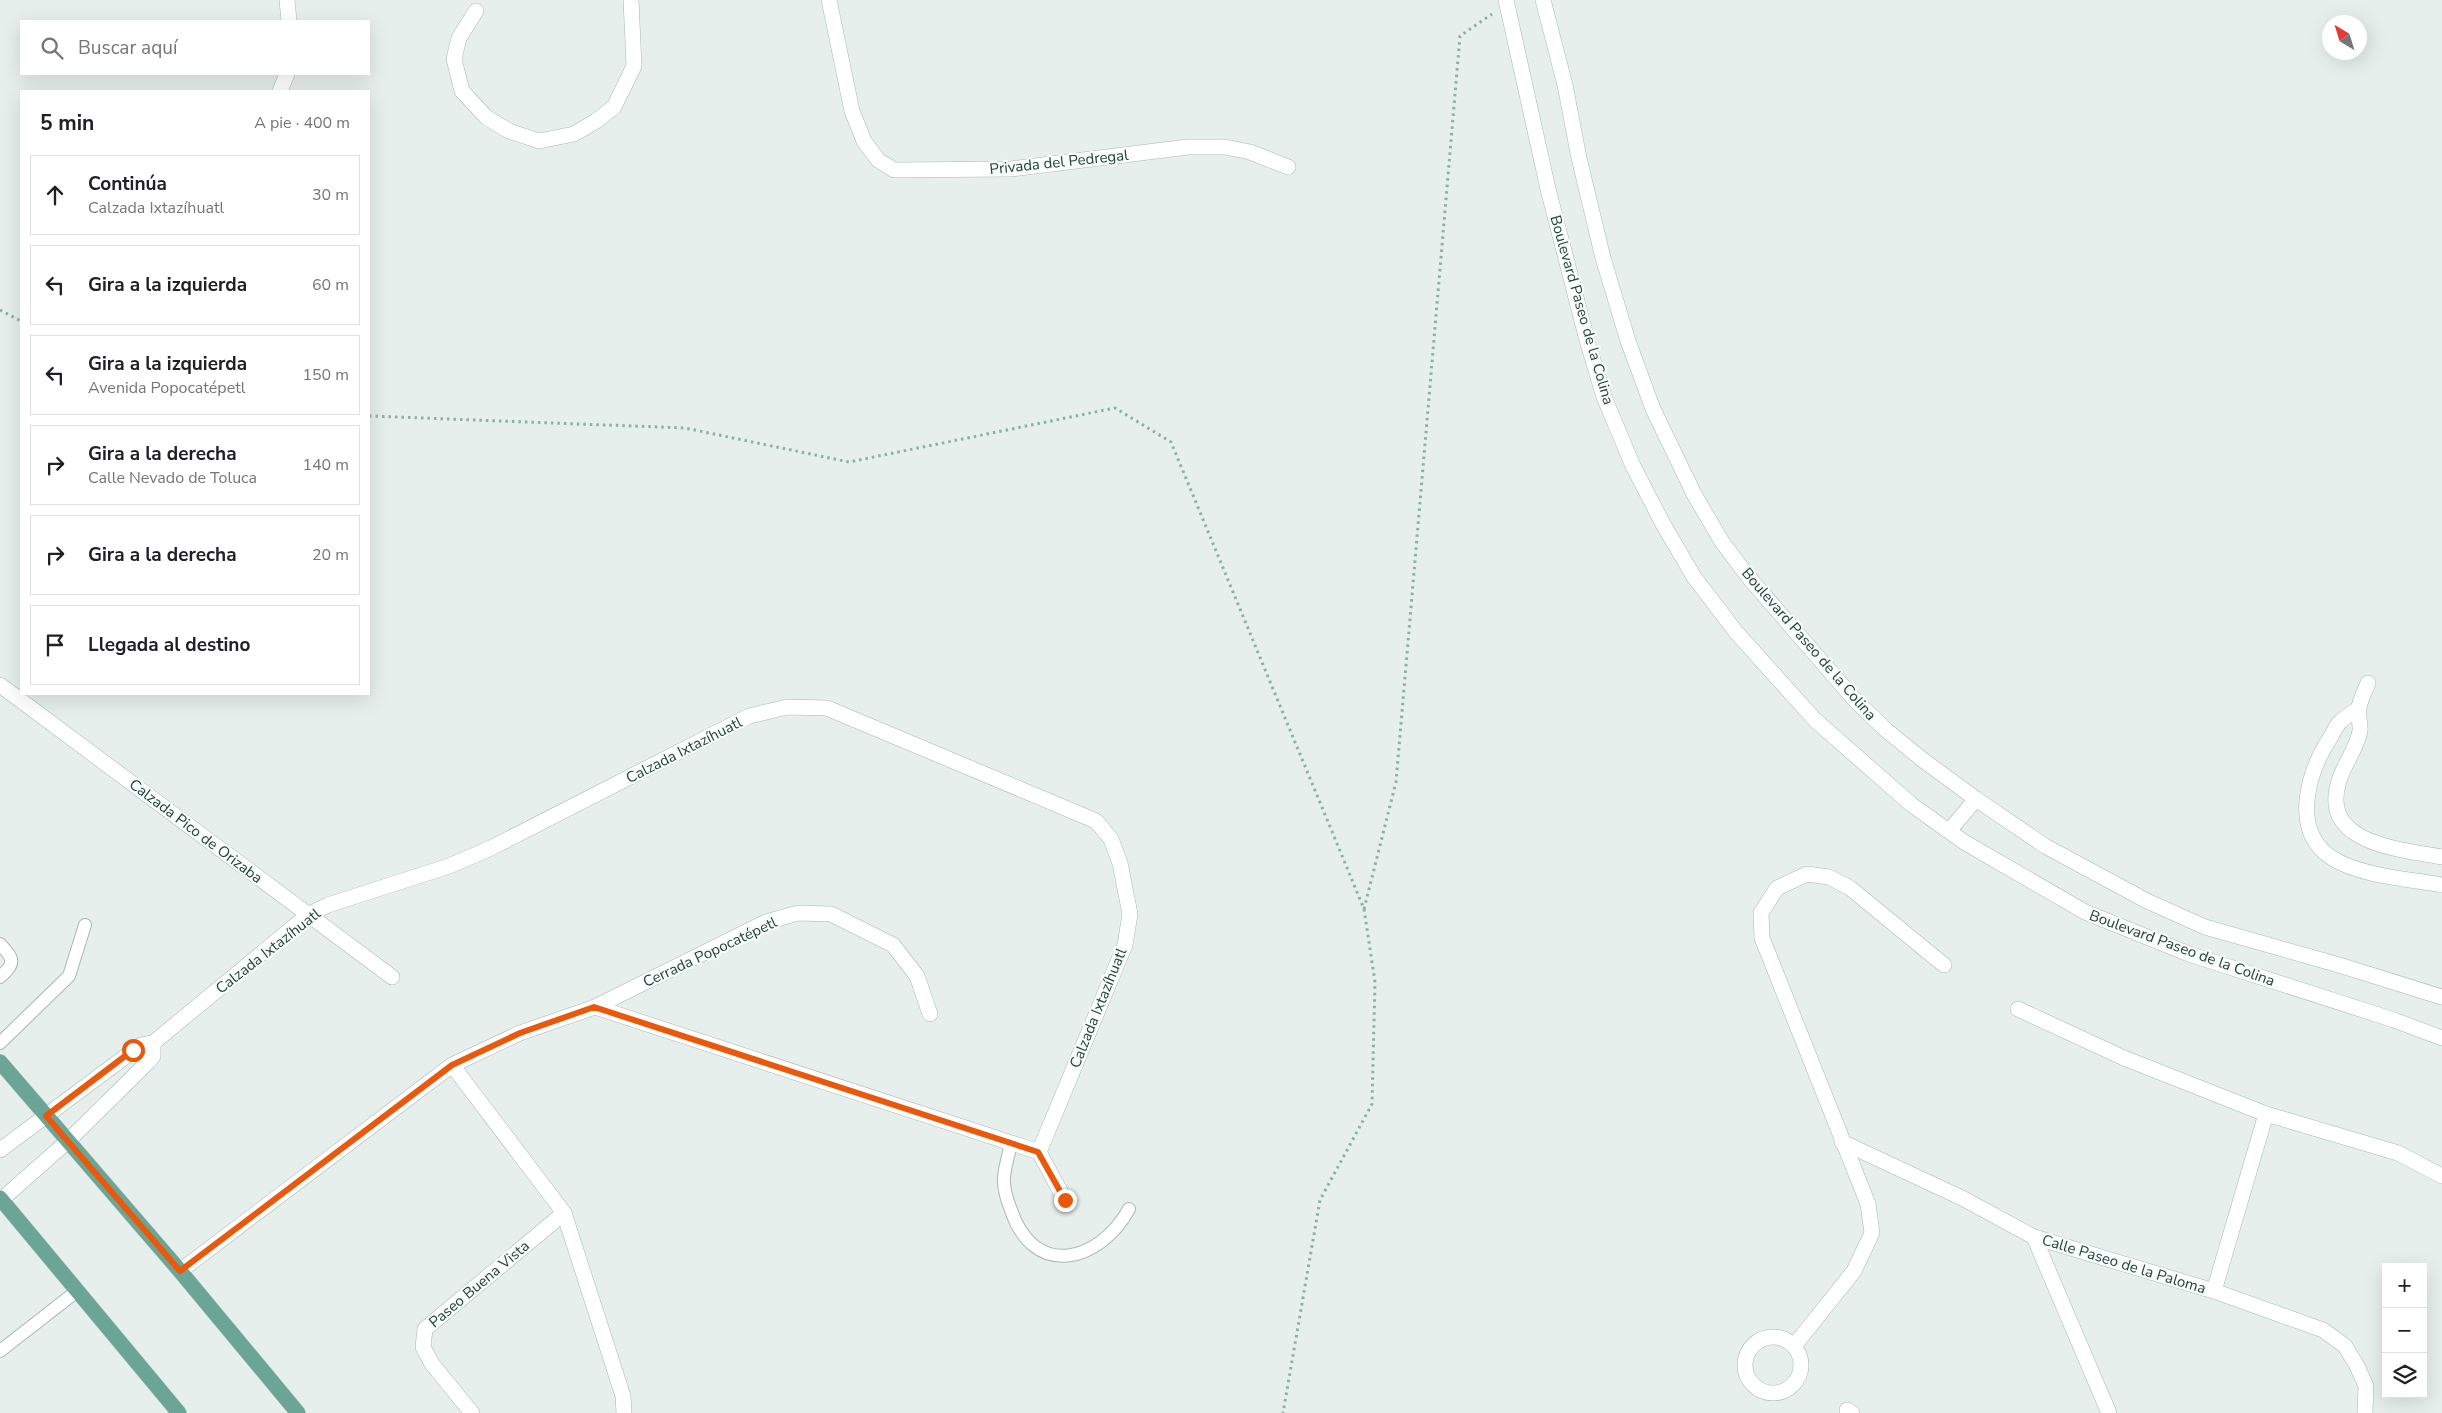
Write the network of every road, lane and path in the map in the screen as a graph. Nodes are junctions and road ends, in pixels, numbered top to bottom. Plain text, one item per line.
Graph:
1 (287, 0) edge
2 (631, 0) edge
3 (830, 0) edge
4 (1543, 0) edge
5 (1506, 2) edge
6 (476, 11) dead end
7 (290, 20) edge
8 (287, 75) edge
9 (280, 90) edge
10 (1288, 167) dead end
11 (0, 310) edge
12 (20, 320) edge
13 (370, 416) edge
14 (2368, 683) dead end
15 (0, 685) edge
16 (2358, 709) junction
17 (1976, 799) junction
18 (1949, 831) junction
19 (2442, 857) edge
20 (2442, 885) edge
21 (1364, 909) junction
22 (308, 915) junction
23 (85, 925) dead end
24 (0, 944) edge
25 (1944, 965) dead end
26 (392, 977) dead end
27 (0, 978) edge
28 (2442, 997) edge
29 (594, 1007) junction
30 (2018, 1009) dead end
31 (930, 1014) dead end
32 (2442, 1038) edge
33 (0, 1043) edge
34 (153, 1043) junction
35 (0, 1062) edge
36 (452, 1065) junction
37 (2266, 1114) junction
38 (46, 1116) junction
39 (68, 1141) junction
40 (1842, 1142) junction
41 (1012, 1144) junction
42 (0, 1150) edge
43 (1038, 1152) junction
44 (2442, 1176) edge
45 (1, 1200) edge
46 (1065, 1200) dead end
47 (1129, 1209) dead end
48 (564, 1213) junction
49 (2034, 1237) junction
50 (180, 1271) junction
51 (77, 1291) junction
52 (2214, 1291) junction
53 (1794, 1346) dead end
54 (0, 1351) edge
55 (179, 1413) edge
56 (298, 1413) edge
57 (472, 1413) edge
58 (624, 1413) edge
59 (1283, 1413) edge
60 (2109, 1413) edge
61 (2365, 1413) edge

1 - 7 street
2 - 6 street
3 - 10 street, Privada del Pedregal
4 - 17 street, Boulevard Paseo de la Colina
5 - 18 street, Boulevard Paseo de la Colina
5 - 21 path
8 - 9 street
11 - 12 path
13 - 21 path
14 - 16 street
15 - 22 street, Calzada Pico de Orizaba
16 - 19 street
16 - 20 street
17 - 18 street
17 - 28 street, Boulevard Paseo de la Colina
18 - 32 street, Boulevard Paseo de la Colina
21 - 59 path
22 - 26 street, Calzada Pico de Orizaba
22 - 34 street, Calzada Ixtazíhuatl
22 - 43 street, Calzada Ixtazíhuatl
23 - 33 lane
24 - 27 lane
25 - 40 street
29 - 31 street, Cerrada Popocatépetl
29 - 36 street, Cerrada Popocatépetl
29 - 41 street
30 - 37 street
34 - 38 street, Calzada Ixtazíhuatl
34 - 39 street
35 - 38 main road
36 - 48 street
36 - 50 street, Cerrada Popocatépetl
37 - 44 street
37 - 52 street
38 - 39 main road
38 - 42 street, Calzada Ixtazíhuatl
39 - 45 street
39 - 50 main road
40 - 49 street, Calle Paseo de la Paloma
40 - 53 street
41 - 43 street
41 - 47 lane
43 - 46 street
45 - 51 main road
48 - 57 street, Paseo Buena Vista
48 - 58 street
49 - 52 street, Calle Paseo de la Paloma
49 - 60 street
50 - 56 main road
51 - 54 lane
51 - 55 main road
52 - 61 street, Calle Paseo de la Paloma

